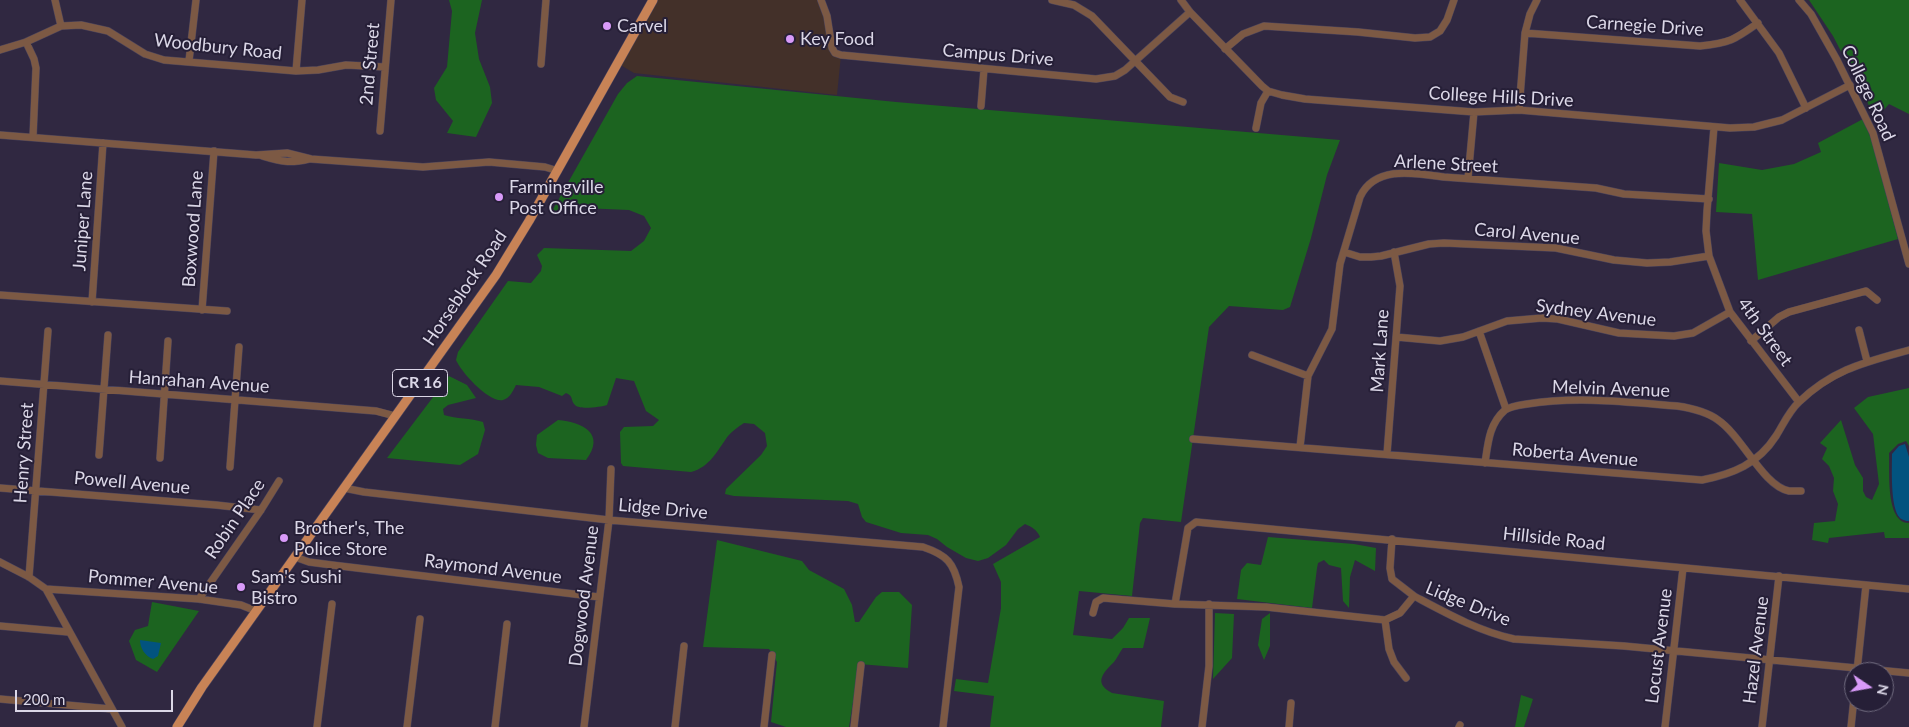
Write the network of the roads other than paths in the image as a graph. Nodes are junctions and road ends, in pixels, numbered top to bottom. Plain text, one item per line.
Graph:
1 (55, 0) edge
2 (196, 0) edge
3 (302, 0) edge
4 (391, 0) edge
5 (546, 0) edge
6 (653, 0) edge
7 (821, 0) edge
8 (1052, 0) edge
9 (1181, 0) edge
10 (1454, 0) edge
11 (1537, 0) edge
12 (1740, 0) edge
13 (1799, 0) edge
14 (1190, 12) junction
15 (1758, 23) junction
16 (61, 26) junction
17 (1525, 33) junction
18 (26, 42) junction
19 (1225, 49) junction
20 (0, 50) edge
21 (189, 61) junction
22 (1135, 61) junction
23 (540, 64) dead end
24 (385, 67) junction
25 (984, 69) junction
26 (296, 71) junction
27 (1850, 85) junction
28 (1268, 91) junction
29 (1183, 102) dead end
30 (981, 106) dead end
31 (1806, 108) junction
32 (1519, 110) junction
33 (1474, 112) junction
34 (1714, 127) junction
35 (1256, 128) dead end
36 (380, 131) dead end
37 (0, 134) edge
38 (33, 136) junction
39 (103, 143) junction
40 (214, 151) junction
41 (558, 171) junction
42 (1468, 178) junction
43 (1709, 200) junction
44 (1344, 252) junction
45 (1394, 252) junction
46 (1709, 256) junction
47 (1909, 264) edge
48 (0, 295) edge
49 (1877, 300) dead end
50 (92, 302) junction
51 (202, 310) junction
52 (227, 312) dead end
53 (1730, 312) junction
54 (1859, 330) dead end
55 (48, 331) dead end
56 (1479, 331) junction
57 (108, 335) dead end
58 (1396, 337) junction
59 (168, 341) dead end
60 (1751, 341) junction
61 (239, 347) dead end
62 (1909, 350) edge
63 (1252, 355) dead end
64 (1867, 361) junction
65 (1308, 376) junction
66 (0, 381) edge
67 (45, 384) junction
68 (104, 390) junction
69 (163, 394) junction
70 (235, 399) junction
71 (1799, 402) junction
72 (1506, 410) junction
73 (395, 416) junction
74 (1194, 439) dead end
75 (1300, 447) junction
76 (1387, 454) junction
77 (99, 455) dead end
78 (160, 458) dead end
79 (1754, 460) junction
80 (1485, 463) junction
81 (230, 467) dead end
82 (611, 469) dead end
83 (279, 481) dead end
84 (0, 488) edge
85 (344, 488) junction
86 (37, 491) junction
87 (1801, 491) dead end
88 (261, 510) junction
89 (609, 520) junction
90 (1392, 540) junction
91 (295, 557) junction
92 (0, 562) edge
93 (1683, 568) junction
94 (1779, 576) junction
95 (29, 577) junction
96 (1866, 585) junction
97 (46, 589) junction
98 (1909, 589) edge
99 (1414, 596) junction
100 (599, 597) junction
101 (199, 599) junction
102 (332, 604) dead end
103 (1175, 604) junction
104 (1208, 604) junction
105 (256, 611) junction
106 (1093, 613) dead end
107 (420, 619) dead end
108 (1385, 620) junction
109 (507, 624) dead end
110 (0, 626) edge
111 (68, 632) junction
112 (684, 646) dead end
113 (1674, 650) junction
114 (772, 655) dead end
115 (1770, 659) junction
116 (1858, 662) edge
117 (861, 665) dead end
118 (1844, 668) edge
119 (1894, 672) edge
120 (1909, 673) edge
121 (1406, 678) dead end
122 (0, 699) edge
123 (1291, 702) dead end
124 (111, 710) junction
125 (1853, 712) edge
126 (122, 727) edge
127 (177, 727) edge
128 (317, 727) edge
129 (407, 727) edge
130 (495, 727) edge
131 (584, 727) edge
132 (674, 727) edge
133 (764, 727) edge
134 (854, 727) edge
135 (943, 727) edge
136 (1202, 727) edge
137 (1289, 727) edge
138 (1665, 727) edge
139 (1762, 727) edge
140 (1851, 727) edge

1 - 16 street
2 - 21 street
3 - 26 street
4 - 24 street, 2nd Street
5 - 23 street
6 - 41 main road, Horseblock Road / CR 16
7 - 25 street, Campus Drive
8 - 22 street
9 - 14 street
10 - 19 street
11 - 17 street
12 - 15 street
13 - 27 street, College Road
14 - 19 street
14 - 22 street, Campus Drive
15 - 17 street, Carnegie Drive
15 - 31 street
16 - 18 street, Woodbury Road
16 - 21 street, Woodbury Road
17 - 32 street
18 - 20 street, Woodbury Road
18 - 38 street
19 - 28 street
21 - 26 street, Woodbury Road
22 - 25 street, Campus Drive
22 - 29 street
24 - 26 street, Woodbury Road
24 - 36 street, 2nd Street
25 - 30 street
27 - 31 street, College Hills Drive
27 - 47 street, College Road
28 - 33 street, College Hills Drive
28 - 35 street
31 - 34 street, College Hills Drive
32 - 33 street, College Hills Drive
32 - 34 street, College Hills Drive
33 - 42 street
34 - 43 street, 4th Street
37 - 38 street
38 - 39 street
39 - 40 street
39 - 50 street, Juniper Lane
40 - 41 street
40 - 51 street, Boxwood Lane
41 - 73 main road, Horseblock Road / CR 16
42 - 43 street, Arlene Street
42 - 44 street, Arlene Street
43 - 46 street, 4th Street
44 - 45 street, Carol Avenue
44 - 65 street, Arlene Street
45 - 46 street, Carol Avenue
45 - 58 street, Mark Lane
46 - 53 street, 4th Street
48 - 50 street
49 - 60 street
50 - 51 street
51 - 52 street
53 - 56 street, Sydney Avenue
53 - 60 street, 4th Street
54 - 64 street
55 - 67 street, Henry Street
56 - 58 street, Sydney Avenue
56 - 72 street
57 - 68 street
58 - 76 street, Mark Lane
59 - 69 street
60 - 71 street, 4th Street
61 - 70 street
62 - 64 street, Roberta Avenue
63 - 65 street
64 - 71 street, Roberta Avenue
65 - 75 street, Arlene Street
66 - 67 street, Hanrahan Avenue
67 - 68 street, Hanrahan Avenue
67 - 86 street, Henry Street
68 - 69 street, Hanrahan Avenue
68 - 77 street
69 - 70 street, Hanrahan Avenue
69 - 78 street
70 - 73 street, Hanrahan Avenue
70 - 81 street
71 - 79 street, Roberta Avenue
72 - 79 street, Melvin Avenue
72 - 80 street
73 - 85 main road, Horseblock Road / CR 16
74 - 75 street, Roberta Avenue
75 - 76 street, Roberta Avenue
76 - 80 street, Roberta Avenue
79 - 80 street, Roberta Avenue
79 - 87 street, Melvin Avenue
82 - 89 street, Dogwood Avenue
83 - 88 street, Robin Place
84 - 86 street, Powell Avenue
85 - 89 street, Lidge Drive
85 - 91 main road, Horseblock Road / CR 16
86 - 88 street, Powell Avenue
86 - 95 street, Henry Street
88 - 101 street, Robin Place
89 - 100 street, Dogwood Avenue
89 - 135 street, Lidge Drive
90 - 93 street, Hillside Road
90 - 99 street
90 - 103 street, Hillside Road
91 - 100 street, Raymond Avenue
91 - 105 main road, Horseblock Road / CR 16
92 - 95 street
93 - 94 street, Hillside Road
93 - 113 street, Locust Avenue
94 - 96 street, Hillside Road
94 - 115 street, Hazel Avenue
95 - 97 street
96 - 98 street, Hillside Road
96 - 116 street
97 - 101 street, Pommer Avenue
97 - 111 street
99 - 108 street, Lidge Drive
99 - 113 street, Lidge Drive
100 - 131 street, Dogwood Avenue
101 - 105 street, Pommer Avenue
102 - 128 street
103 - 104 street
103 - 106 street
104 - 108 street
104 - 136 street
105 - 127 main road, Horseblock Road / CR 16
107 - 129 street
108 - 121 street
109 - 130 street
110 - 111 street
111 - 124 street
112 - 132 street
113 - 115 street, Lidge Drive
113 - 138 street, Locust Avenue
114 - 133 street
115 - 118 street, Lidge Drive
115 - 139 street, Hazel Avenue
117 - 134 street
119 - 120 street, Lidge Drive
122 - 124 street
123 - 137 street
124 - 126 street
125 - 140 street

